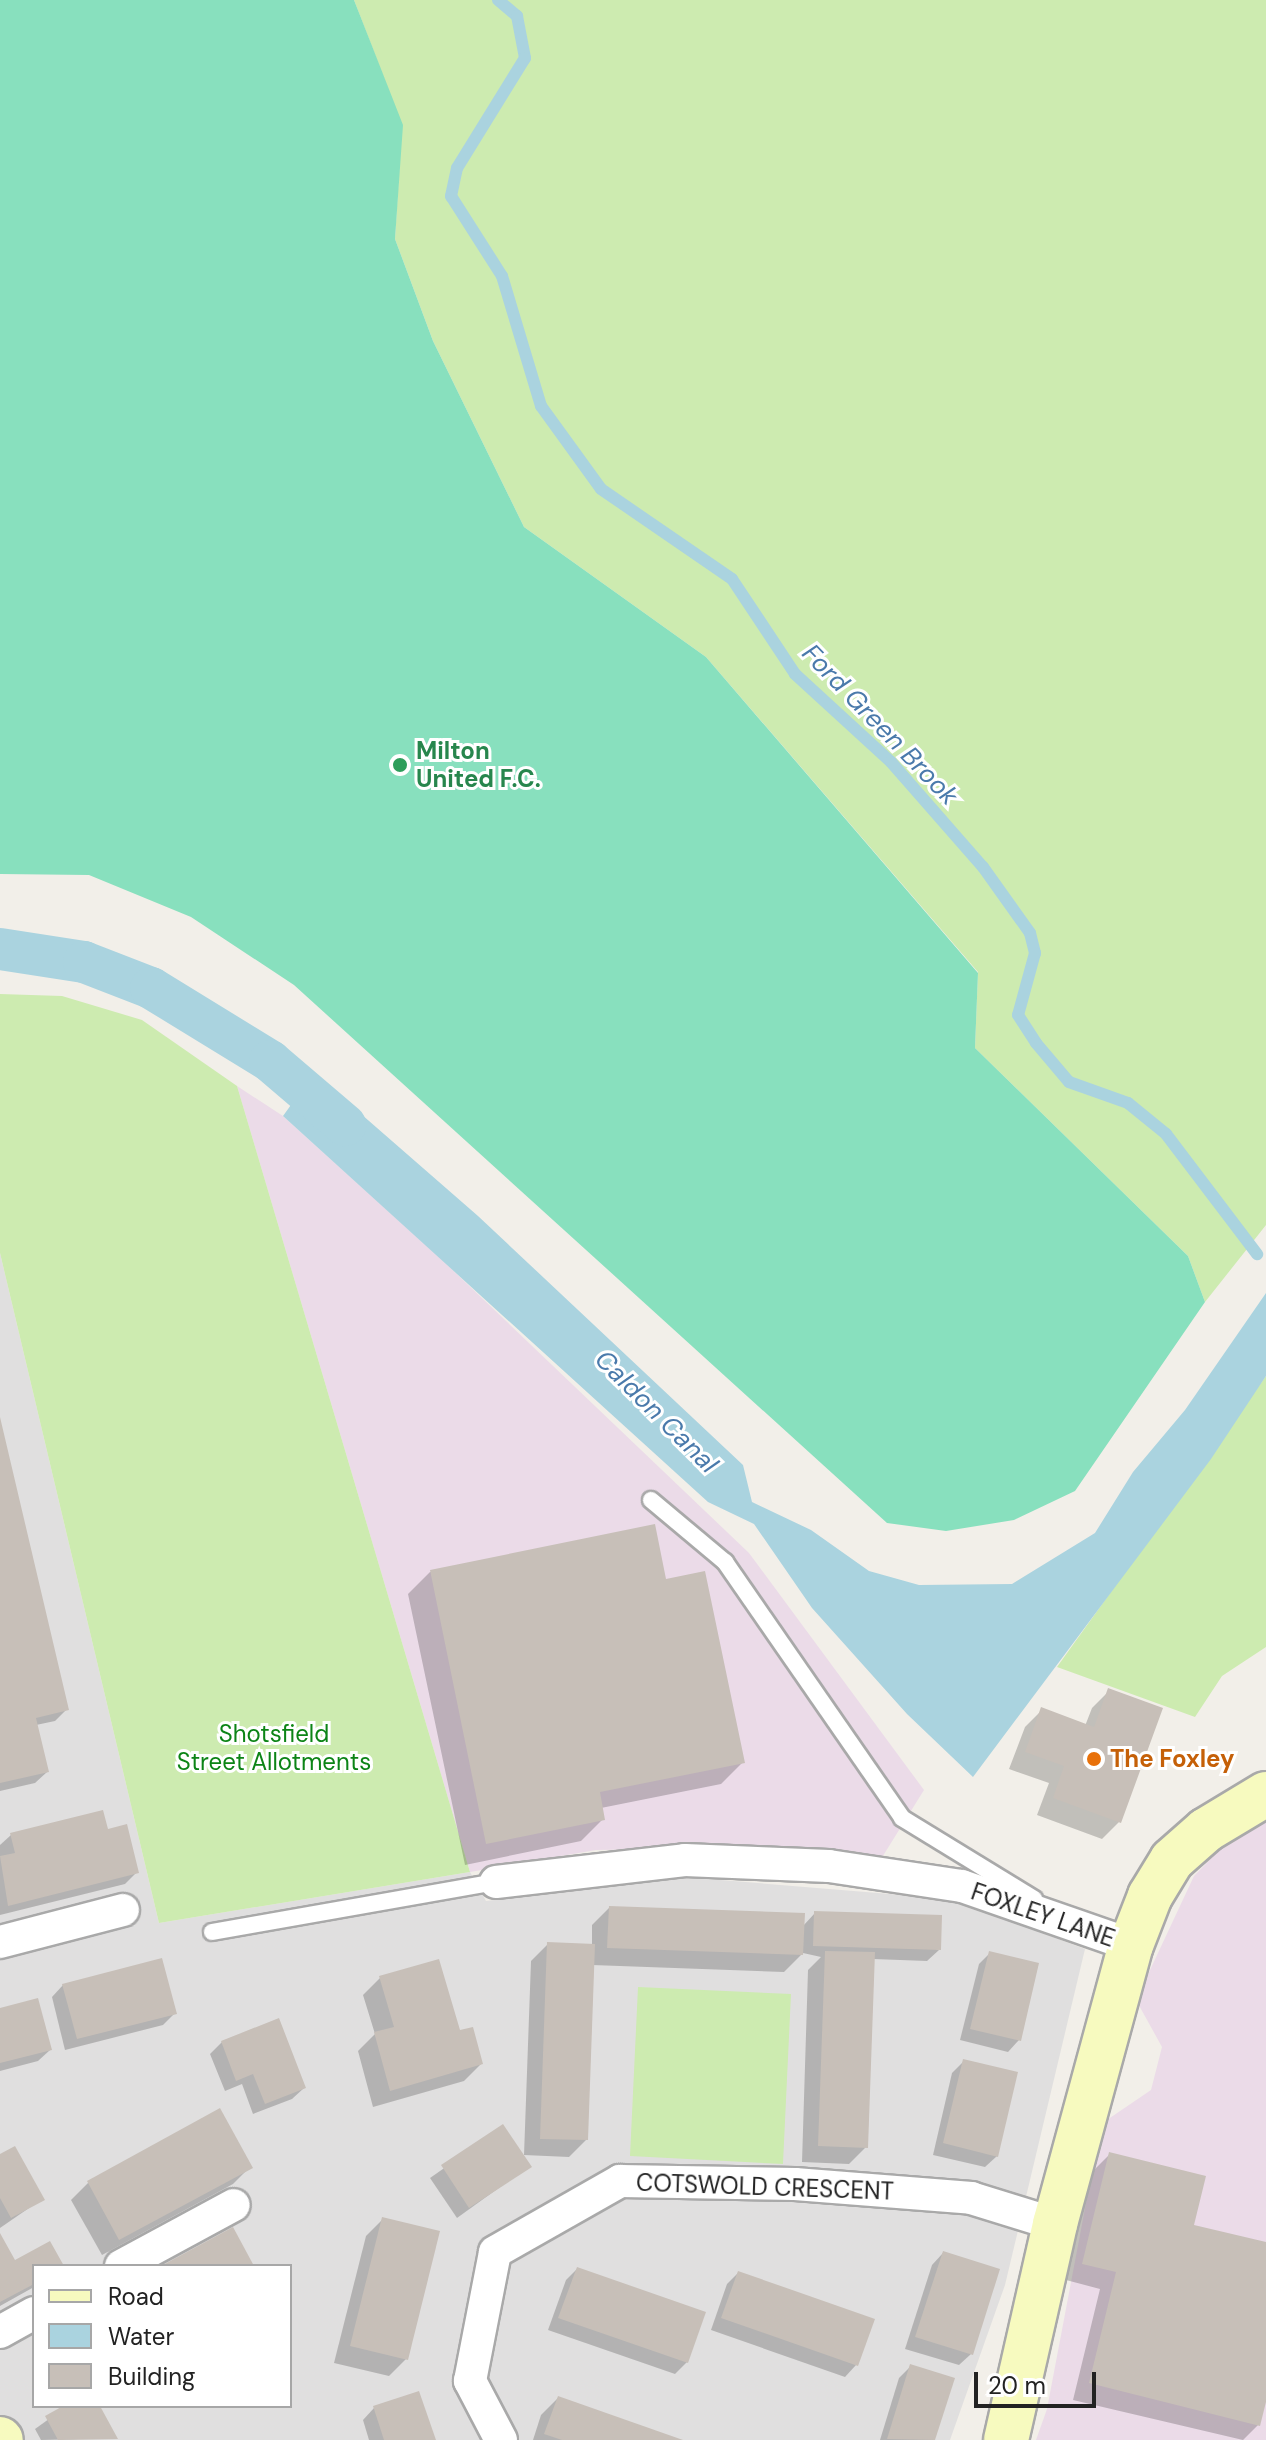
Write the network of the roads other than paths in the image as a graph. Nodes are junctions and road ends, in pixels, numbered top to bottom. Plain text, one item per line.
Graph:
1 (651, 1500) dead end
2 (1266, 1794) edge
3 (496, 1882) joint
4 (123, 1910) dead end
5 (1076, 1925) junction
6 (212, 1932) dead end
7 (0, 1942) edge
8 (1131, 1945) junction
9 (234, 2205) dead end
10 (1055, 2224) junction
11 (125, 2264) edge
12 (32, 2314) edge
13 (0, 2332) edge
14 (501, 2440) edge
15 (1006, 2440) edge

1 - 5 lane
2 - 8 street
3 - 5 street, FOXLEY LANE
3 - 6 lane
4 - 7 street
5 - 8 street, FOXLEY LANE
8 - 10 street, FOXLEY LANE
9 - 11 street
10 - 14 street, COTSWOLD CRESCENT
10 - 15 street, FOXLEY LANE
12 - 13 street

